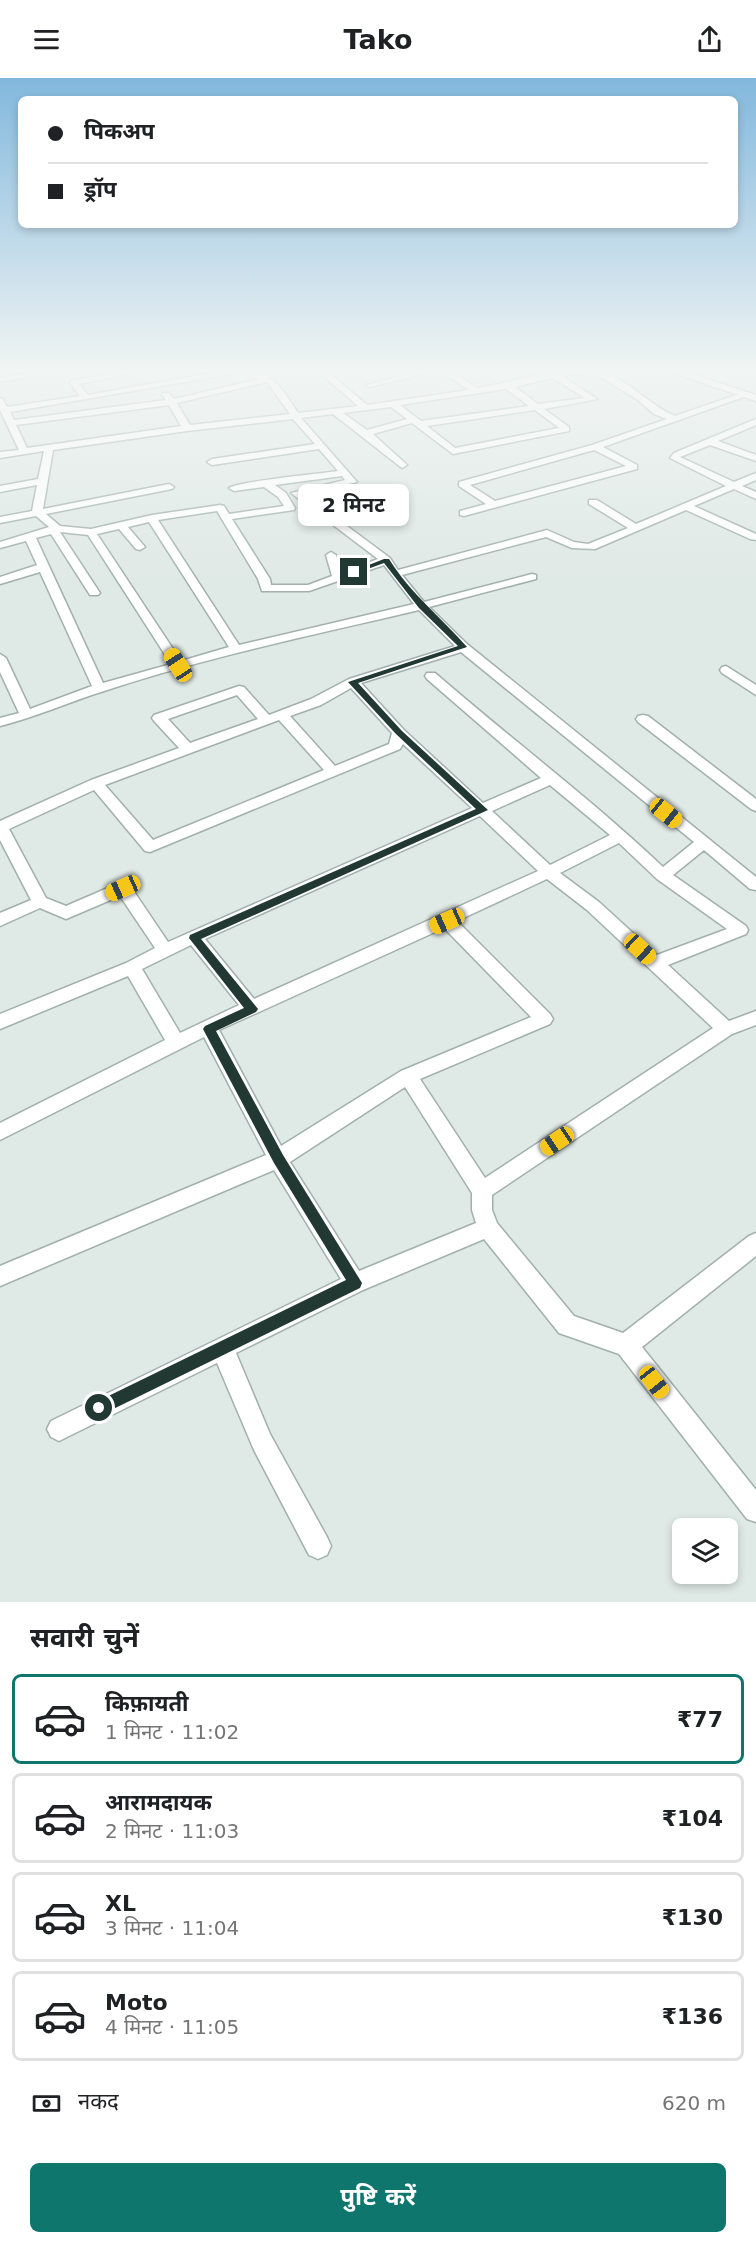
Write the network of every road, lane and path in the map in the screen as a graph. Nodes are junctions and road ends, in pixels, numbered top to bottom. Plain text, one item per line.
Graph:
1 (19, 440) edge
2 (99, 440) edge
3 (318, 440) edge
4 (374, 440) edge
5 (440, 440) edge
6 (509, 440) edge
7 (613, 440) edge
8 (708, 441) joint
9 (323, 446) junction
10 (49, 447) junction
11 (595, 447) junction
12 (24, 451) junction
13 (0, 455) edge
14 (756, 458) edge
15 (212, 462) dead end
16 (402, 465) dead end
17 (345, 473) junction
18 (756, 476) edge
19 (42, 481) junction
20 (266, 483) junction
21 (734, 486) junction
22 (169, 487) dead end
23 (234, 488) dead end
24 (0, 489) edge
25 (756, 496) edge
26 (593, 502) dead end
27 (494, 505) junction
28 (685, 506) junction
29 (37, 512) junction
30 (464, 513) dead end
31 (226, 517) junction
32 (152, 518) junction
33 (0, 520) edge
34 (121, 525) junction
35 (55, 529) junction
36 (637, 529) junction
37 (91, 532) junction
38 (29, 535) junction
39 (754, 537) dead end
40 (0, 544) edge
41 (140, 547) dead end
42 (331, 555) dead end
43 (386, 560) junction
44 (43, 567) junction
45 (394, 574) junction
46 (338, 577) junction
47 (532, 577) dead end
48 (0, 581) edge
49 (94, 593) dead end
50 (421, 606) junction
51 (463, 647) junction
52 (236, 649) junction
53 (0, 658) edge
54 (178, 665) junction
55 (726, 670) dead end
56 (431, 676) dead end
57 (352, 682) junction
58 (99, 688) junction
59 (756, 691) edge
60 (281, 714) junction
61 (26, 715) junction
62 (643, 719) dead end
63 (267, 720) junction
64 (0, 722) edge
65 (399, 733) junction
66 (188, 749) junction
67 (332, 771) junction
68 (553, 778) junction
69 (96, 783) junction
70 (756, 806) edge
71 (483, 810) junction
72 (0, 826) edge
73 (621, 836) junction
74 (703, 843) junction
75 (550, 873) junction
76 (662, 875) junction
77 (756, 885) edge
78 (40, 902) junction
79 (0, 920) edge
80 (447, 921) junction
81 (194, 938) junction
82 (165, 950) junction
83 (655, 963) junction
84 (132, 967) junction
85 (252, 1009) junction
86 (756, 1018) edge
87 (0, 1022) edge
88 (209, 1029) junction
89 (726, 1029) junction
90 (176, 1042) junction
91 (408, 1076) junction
92 (0, 1132) edge
93 (278, 1159) junction
94 (482, 1191) junction
95 (488, 1228) junction
96 (756, 1243) edge
97 (0, 1276) edge
98 (355, 1283) junction
99 (626, 1345) junction
100 (222, 1348) junction
101 (59, 1429) dead end
102 (756, 1510) edge
103 (318, 1546) dead end

1 - 12 street
2 - 10 street
3 - 9 street
4 - 16 street
5 - 6 street
7 - 11 street
8 - 14 street
8 - 21 street
9 - 15 street
9 - 17 street
10 - 12 street
10 - 19 street
11 - 27 street
11 - 27 street
12 - 13 street
17 - 20 street
17 - 43 street
18 - 21 street
19 - 24 street
19 - 29 street
20 - 23 street
20 - 31 street
21 - 25 street
21 - 28 street
22 - 29 street
26 - 36 street
27 - 30 street
28 - 36 street
28 - 39 street
29 - 33 street
29 - 35 street
31 - 32 street
31 - 46 street
32 - 34 street
32 - 52 street
34 - 37 street
34 - 41 street
35 - 37 street
35 - 38 street
35 - 49 street
36 - 45 street
37 - 54 street
38 - 40 street
38 - 44 street
42 - 46 street
43 - 45 street
43 - 46 street
44 - 48 street
44 - 58 street
45 - 50 street
47 - 50 street
50 - 51 street
50 - 52 street
51 - 57 street
51 - 74 street
52 - 54 street
53 - 61 street
54 - 58 street
55 - 59 street
56 - 68 street
57 - 60 street
57 - 65 street
58 - 61 street
60 - 63 street
60 - 67 street
61 - 64 street
62 - 70 street
63 - 66 street
63 - 66 street
65 - 67 street
65 - 71 street
66 - 69 street
67 - 69 street
68 - 71 street
68 - 73 street
69 - 72 street
71 - 75 street
71 - 81 street
72 - 78 street
73 - 75 street
73 - 76 street
74 - 76 street
74 - 77 street
75 - 80 street
75 - 83 street
76 - 83 street
78 - 79 street
78 - 82 street
80 - 85 street
80 - 91 street
81 - 82 street
81 - 85 street
82 - 84 street
83 - 89 street
84 - 87 street
84 - 90 street
85 - 88 street
86 - 89 street
88 - 90 street
88 - 93 street
89 - 94 street
90 - 92 street
91 - 93 street
91 - 94 street
93 - 97 street
93 - 98 street
94 - 95 street
95 - 98 street
95 - 99 street
96 - 99 street
98 - 100 street
99 - 102 street
100 - 101 street
100 - 103 street

